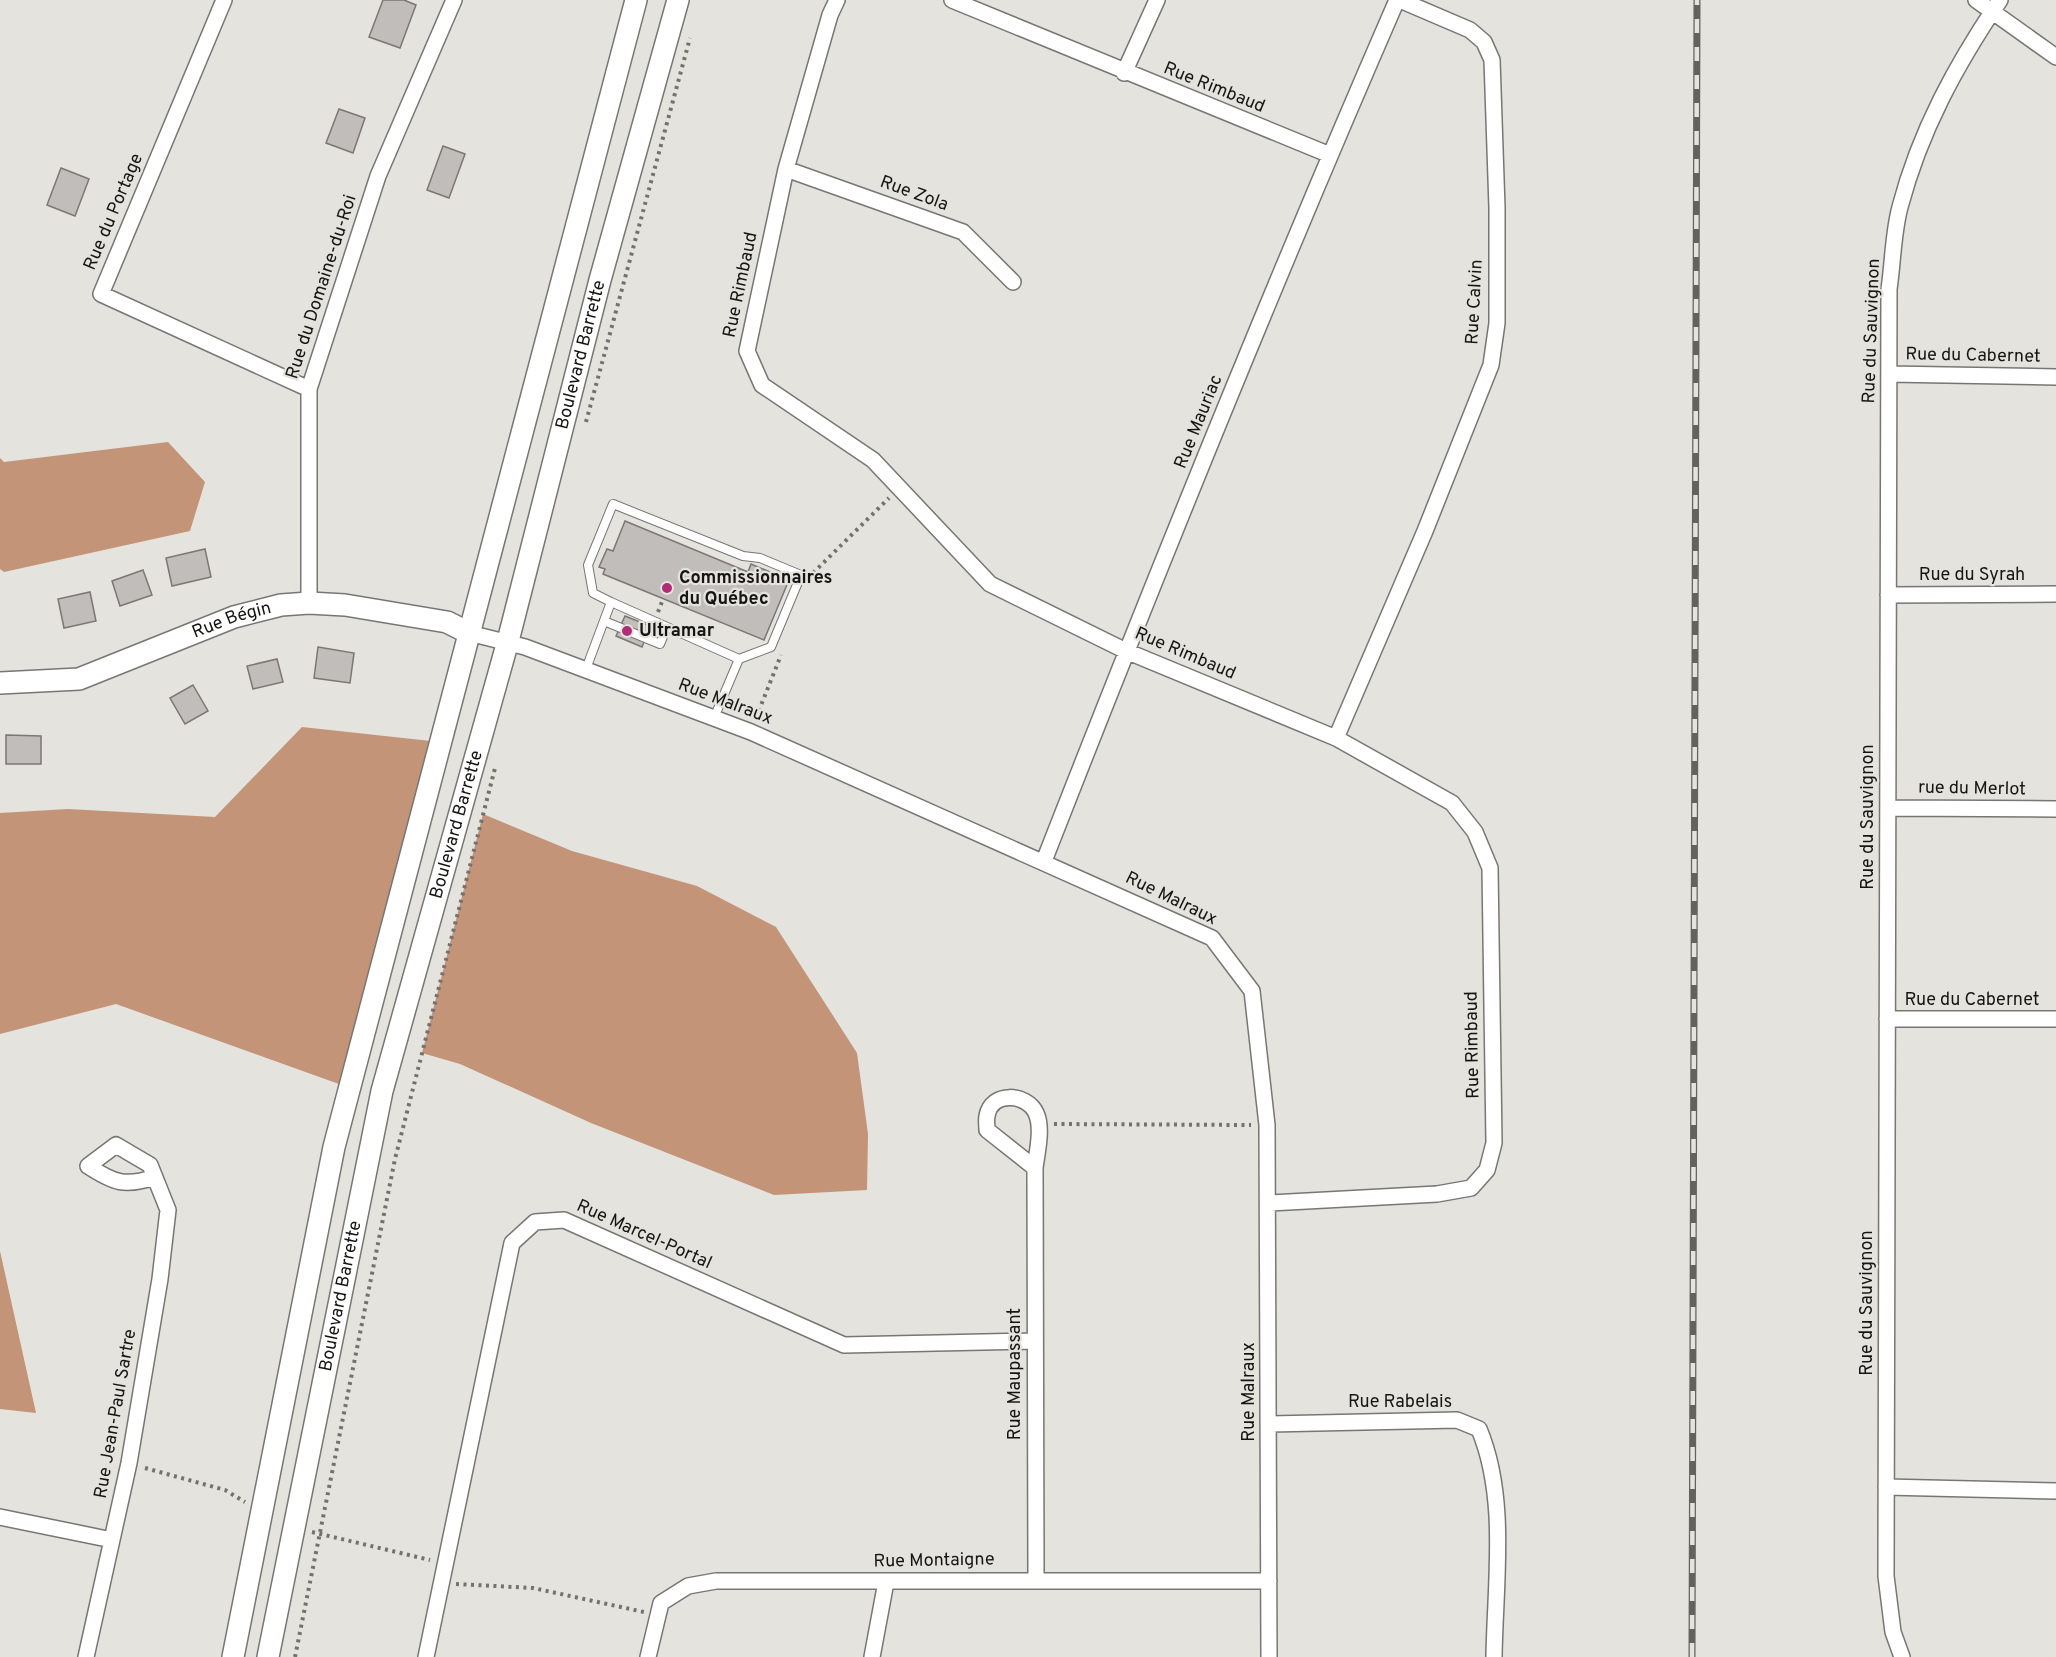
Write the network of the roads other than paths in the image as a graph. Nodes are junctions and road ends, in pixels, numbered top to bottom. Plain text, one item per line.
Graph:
1 (224, 0) edge
2 (454, 0) edge
3 (636, 0) edge
4 (678, 0) edge
5 (837, 0) edge
6 (952, 0) edge
7 (1156, 0) edge
8 (1399, 0) edge
9 (1976, 0) edge
10 (1996, 6) edge
11 (2056, 57) edge
12 (1124, 73) junction
13 (1330, 155) junction
14 (786, 169) junction
15 (1013, 282) dead end
16 (1889, 374) junction
17 (2056, 377) edge
18 (309, 389) junction
19 (2056, 594) edge
20 (1888, 595) junction
21 (611, 602) junction
22 (309, 603) junction
23 (604, 621) junction
24 (667, 627) junction
25 (469, 633) junction
26 (508, 641) junction
27 (1126, 651) junction
28 (739, 659) junction
29 (586, 669) junction
30 (0, 683) edge
31 (714, 718) junction
32 (1336, 738) junction
33 (1888, 807) junction
34 (2056, 809) edge
35 (1044, 861) junction
36 (1887, 1019) junction
37 (2056, 1019) edge
38 (1035, 1168) junction
39 (155, 1177) dead end
40 (1268, 1203) junction
41 (1035, 1341) junction
42 (1269, 1424) junction
43 (1886, 1487) junction
44 (2056, 1491) edge
45 (0, 1517) edge
46 (112, 1540) junction
47 (1036, 1579) junction
48 (1269, 1581) junction
49 (886, 1582) junction
50 (86, 1657) edge
51 (233, 1657) edge
52 (268, 1657) edge
53 (426, 1657) edge
54 (648, 1657) edge
55 (872, 1657) edge
56 (1269, 1657) edge
57 (1494, 1657) edge
58 (1902, 1657) edge

1 - 18 street, Rue du Portage
2 - 18 street, Rue du Domaine-du-Roi
3 - 25 main road, Boulevard Barrette
4 - 26 main road, Boulevard Barrette
5 - 14 street, Rue Rimbaud
6 - 12 street, Rue Rimbaud
7 - 12 street
8 - 13 street, Rue Mauriac
8 - 32 street, Rue Calvin
9 - 10 street
10 - 11 street
10 - 16 street, Rue du Sauvignon
12 - 13 street, Rue Rimbaud
13 - 27 street, Rue Mauriac
14 - 15 street, Rue Zola
14 - 27 street, Rue Rimbaud
16 - 17 street, Rue du Cabernet
16 - 20 street, Rue du Sauvignon
18 - 22 street, Rue du Domaine-du-Roi
19 - 20 street, Rue du Syrah
20 - 33 street, Rue du Sauvignon
21 - 23 lane
21 - 24 lane
21 - 28 lane
22 - 25 main road, Rue Bégin
22 - 30 main road, Rue Bégin
23 - 24 lane
23 - 29 lane
24 - 28 lane
25 - 26 street, Rue Malraux
25 - 51 main road, Boulevard Barrette
26 - 29 street, Rue Malraux
26 - 52 main road, Boulevard Barrette
27 - 32 street, Rue Rimbaud
27 - 35 street, Rue Mauriac
28 - 31 lane
29 - 31 street, Rue Malraux
31 - 35 street, Rue Malraux
32 - 40 street, Rue Rimbaud
33 - 34 street, rue du Merlot
33 - 36 street, Rue du Sauvignon
35 - 40 street, Rue Malraux
36 - 37 street, Rue du Cabernet
36 - 43 street, Rue du Sauvignon
38 - 38 street, Rue Maupassant
38 - 41 street, Rue Maupassant
39 - 46 street, Rue Jean-Paul Sartre
40 - 42 street, Rue Malraux
41 - 47 street, Rue Maupassant
41 - 53 street, Rue Marcel-Portal
42 - 48 street, Rue Malraux
42 - 57 street, Rue Rabelais
43 - 44 street
43 - 58 street, Rue du Sauvignon
45 - 46 street
46 - 50 street, Rue Jean-Paul Sartre
47 - 48 street, Rue Montaigne
47 - 49 street, Rue Montaigne
48 - 56 street, Rue Malraux
49 - 54 street, Rue Montaigne
49 - 55 street

